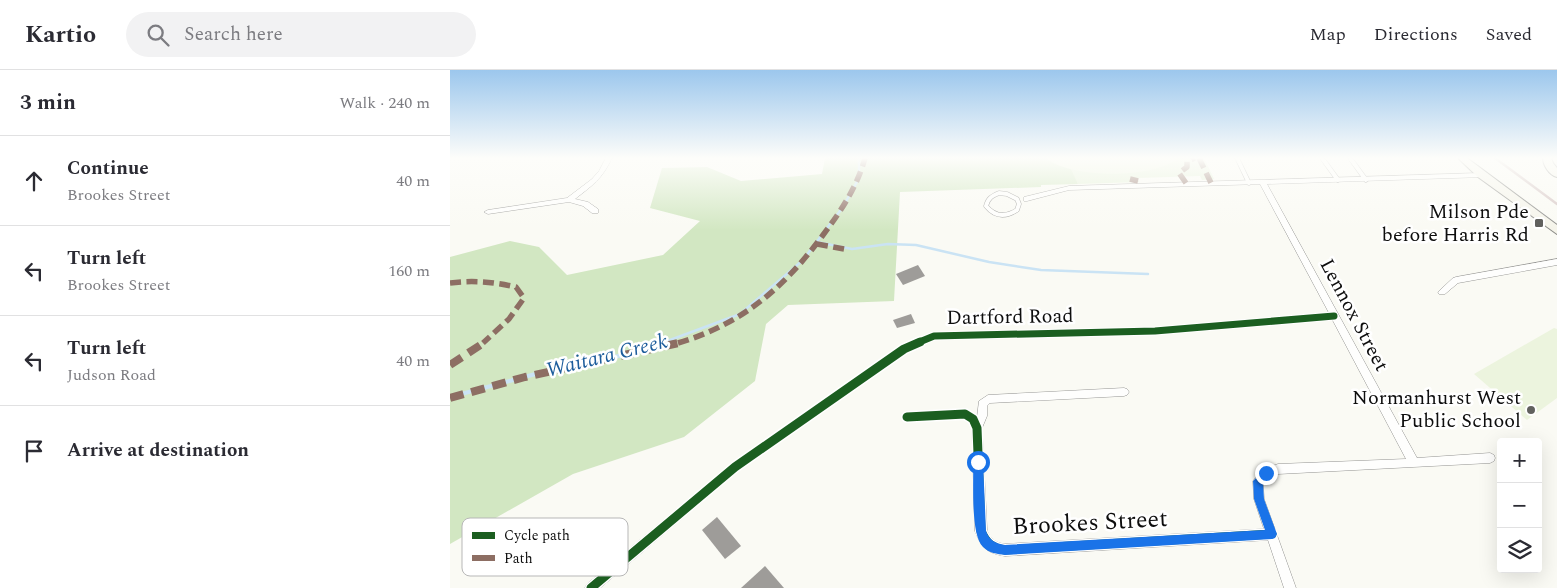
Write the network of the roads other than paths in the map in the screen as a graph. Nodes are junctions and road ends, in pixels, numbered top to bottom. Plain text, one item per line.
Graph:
1 (592, 182) edge
2 (1284, 182) edge
3 (1492, 182) edge
4 (1250, 183) joint
5 (1263, 183) junction
6 (1027, 199) joint
7 (568, 200) junction
8 (1019, 201) junction
9 (595, 211) dead end
10 (488, 212) dead end
11 (1557, 230) edge
12 (1557, 262) edge
13 (1442, 292) dead end
14 (1334, 316) junction
15 (1124, 392) dead end
16 (907, 417) dead end
17 (977, 428) junction
18 (1490, 458) dead end
19 (1414, 463) junction
20 (1272, 534) junction
21 (628, 557) edge
22 (605, 576) edge
23 (591, 588) edge
24 (1290, 588) edge

1 - 7 street
2 - 5 street
3 - 11 street
4 - 5 street
4 - 6 street
5 - 14 street, Lennox Street
6 - 8 lane
7 - 9 street
7 - 10 street
8 - 8 lane
12 - 13 street
14 - 19 street, Lennox Street
14 - 21 street, Dartford Road
15 - 17 street
16 - 17 street
17 - 20 street, Brookes Street
18 - 19 street
19 - 20 street
20 - 24 street
22 - 23 street, Dartford Road

